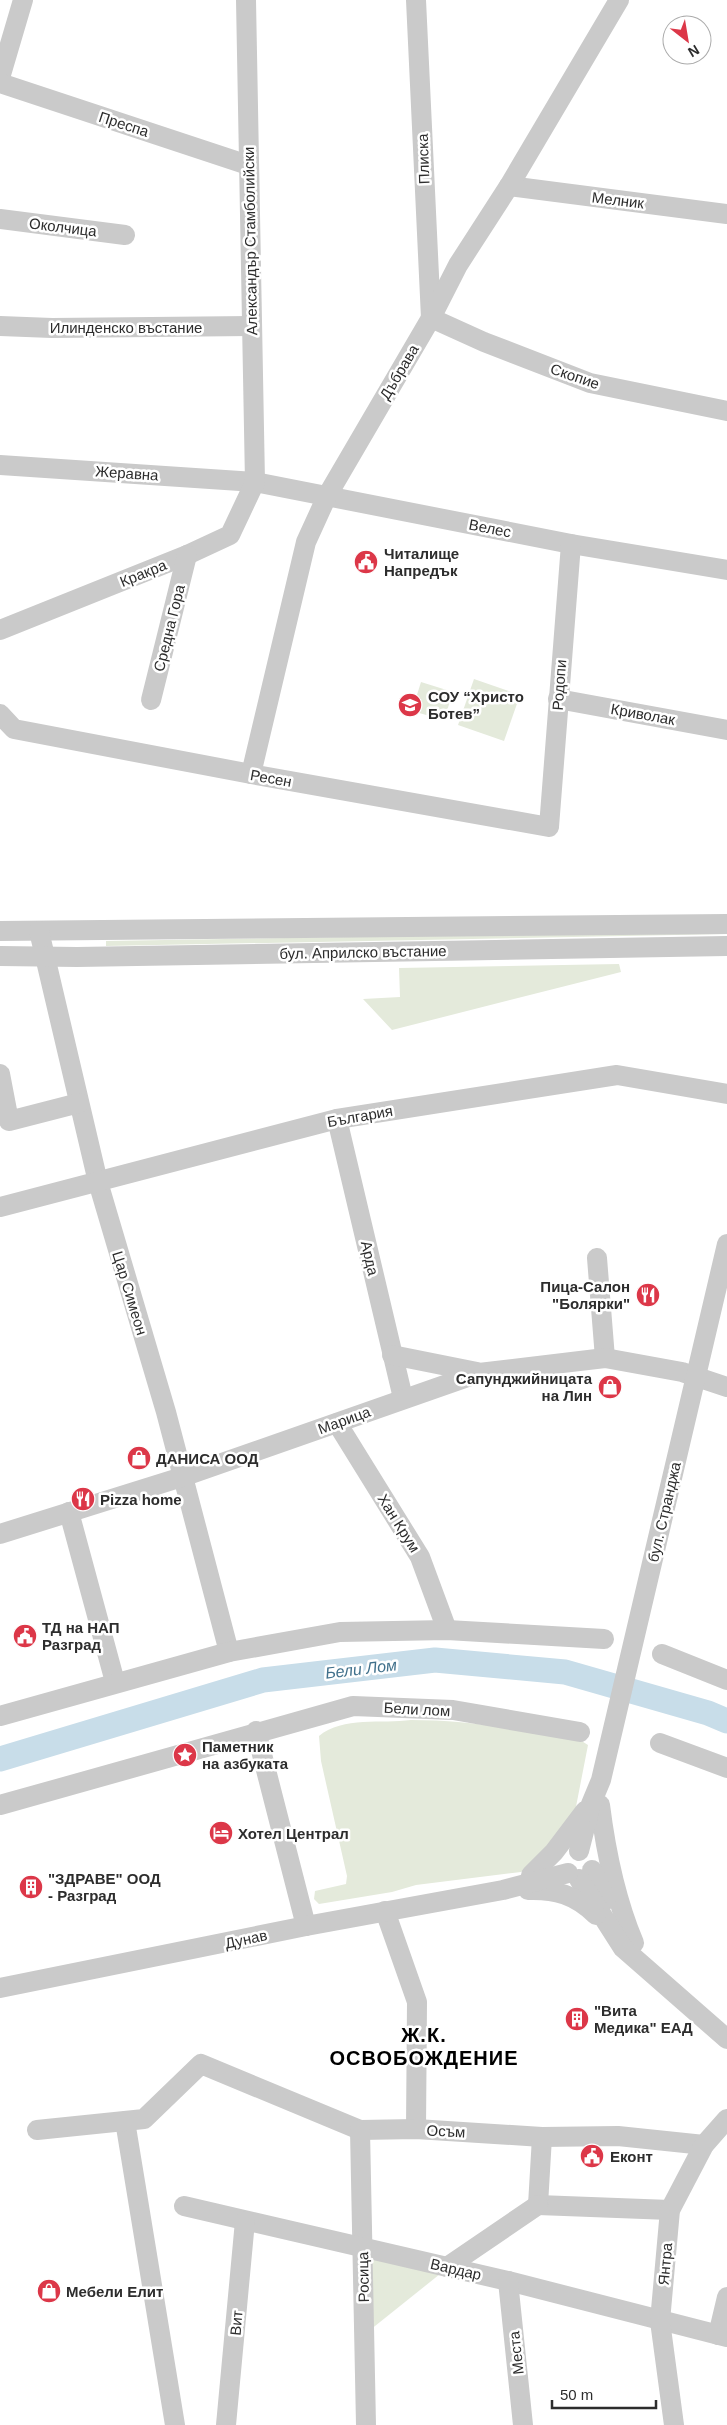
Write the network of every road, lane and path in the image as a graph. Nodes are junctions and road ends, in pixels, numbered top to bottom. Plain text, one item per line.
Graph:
1 (23, 0) edge
2 (246, 0) edge
3 (619, 0) edge
4 (411, 1) edge
5 (0, 78) edge
6 (0, 83) edge
7 (248, 165) junction
8 (509, 186) junction
9 (727, 214) edge
10 (0, 219) edge
11 (125, 235) dead end
12 (427, 252) junction
13 (458, 265) junction
14 (431, 318) junction
15 (0, 326) edge
16 (251, 326) junction
17 (727, 411) edge
18 (0, 465) edge
19 (255, 482) junction
20 (327, 496) junction
21 (571, 544) junction
22 (187, 556) junction
23 (727, 570) edge
24 (0, 630) edge
25 (558, 699) junction
26 (152, 700) dead end
27 (0, 714) edge
28 (727, 730) edge
29 (251, 774) junction
30 (550, 827) joint
31 (727, 924) edge
32 (0, 931) edge
33 (39, 931) junction
34 (727, 946) edge
35 (0, 956) edge
36 (45, 957) junction
37 (0, 1074) edge
38 (727, 1094) edge
39 (79, 1103) junction
40 (337, 1119) junction
41 (98, 1182) junction
42 (0, 1207) edge
43 (727, 1244) edge
44 (597, 1258) dead end
45 (392, 1355) junction
46 (605, 1358) junction
47 (479, 1372) junction
48 (696, 1376) junction
49 (727, 1387) edge
50 (403, 1398) junction
51 (337, 1423) junction
52 (182, 1477) junction
53 (68, 1512) junction
54 (0, 1534) edge
55 (447, 1630) junction
56 (604, 1639) dead end
57 (229, 1652) junction
58 (662, 1654) dead end
59 (727, 1680) edge
60 (115, 1682) junction
61 (0, 1716) edge
62 (256, 1731) junction
63 (580, 1732) dead end
64 (660, 1743) dead end
65 (727, 1768) edge
66 (595, 1804) junction
67 (0, 1805) edge
68 (580, 1865) junction
69 (531, 1874) junction
70 (498, 1891) junction
71 (385, 1911) junction
72 (306, 1926) junction
73 (612, 1931) junction
74 (634, 1943) junction
75 (649, 1970) junction
76 (0, 1988) edge
77 (727, 2039) edge
78 (727, 2119) edge
79 (125, 2121) junction
80 (416, 2129) junction
81 (37, 2130) dead end
82 (360, 2130) junction
83 (542, 2137) junction
84 (704, 2145) junction
85 (538, 2205) junction
86 (184, 2206) dead end
87 (670, 2210) junction
88 (245, 2221) junction
89 (363, 2248) junction
90 (447, 2267) junction
91 (508, 2281) junction
92 (727, 2297) edge
93 (660, 2320) junction
94 (723, 2336) edge
95 (175, 2425) edge
96 (226, 2425) edge
97 (366, 2425) edge
98 (523, 2425) edge
99 (674, 2425) edge

1 - 5 street
2 - 7 street, Александър Стамболийски
3 - 8 street, Дъбрава
4 - 12 street, Плиска
6 - 7 street, Преспа
7 - 16 street, Александър Стамболийски
8 - 9 street, Мелник
8 - 13 street, Дъбрава
10 - 11 street, Околчица
12 - 13 street
12 - 14 street, Плиска
13 - 14 street, Дъбрава
14 - 17 street, Скопие
14 - 20 street, Дъбрава
15 - 16 street, Илинденско въстание
16 - 19 street, Александър Стамболийски
18 - 19 street, Жеравна
19 - 20 street, Велес
19 - 22 street, Кракра
20 - 21 street, Велес
20 - 29 street, Дъбрава
21 - 23 street, Велес
21 - 25 street, Родопи
22 - 24 street, Кракра
22 - 26 street, Средна Гора
25 - 28 street, Криволак
25 - 30 street, Родопи
27 - 29 street, Ресен
29 - 30 street, Ресен
31 - 33 street, бул. Априлско въстание
32 - 33 street, бул. Априлско въстание
33 - 36 street, Цар Симеон
34 - 36 street, бул. Априлско въстание
35 - 36 street, бул. Априлско въстание
36 - 39 street, Цар Симеон
37 - 39 street
38 - 40 street, България
39 - 41 street, Цар Симеон
40 - 41 street, България
40 - 45 street, Арда
41 - 42 street, България
41 - 52 street, Цар Симеон
43 - 48 street, бул. Странджа
44 - 46 street
45 - 47 street
45 - 50 street, Арда
46 - 47 street, Марица
46 - 48 street, Марица
47 - 50 street, Марица
48 - 49 street, Марица
48 - 66 street, бул. Странджа
50 - 51 street, Марица
51 - 52 street, Марица
51 - 55 street, Хан Крум
52 - 53 street, Марица
52 - 57 street, Цар Симеон
53 - 54 street, Марица
53 - 60 street
55 - 56 street
55 - 57 street
57 - 60 street
58 - 59 street
60 - 61 street
62 - 63 street, Бели лом
62 - 67 street
62 - 72 street
64 - 65 street
66 - 68 street, бул. Странджа
66 - 69 street
66 - 74 street
68 - 69 street, Дунав
68 - 70 street, Дунав
68 - 73 street
68 - 74 street
69 - 70 street, Дунав
70 - 71 street, Дунав
70 - 73 street
71 - 72 street, Дунав
71 - 80 street
72 - 76 street, Дунав
73 - 75 street
74 - 75 street
75 - 77 street
78 - 84 street, Янтра
79 - 81 street
79 - 82 street, Осъм
79 - 95 street
80 - 82 street, Осъм
80 - 83 street, Осъм
82 - 89 street, Росица
83 - 84 street, Осъм
83 - 85 street
84 - 87 street, Янтра
85 - 87 street
85 - 90 street
86 - 88 street, Вардар
87 - 93 street, Янтра
88 - 89 street, Вардар
88 - 96 street, Вит
89 - 90 street, Вардар
89 - 97 street, Росица
90 - 91 street, Вардар
91 - 93 street, Вардар
91 - 98 street, Места
92 - 94 street
93 - 94 street, Вардар
93 - 99 street, Янтра

